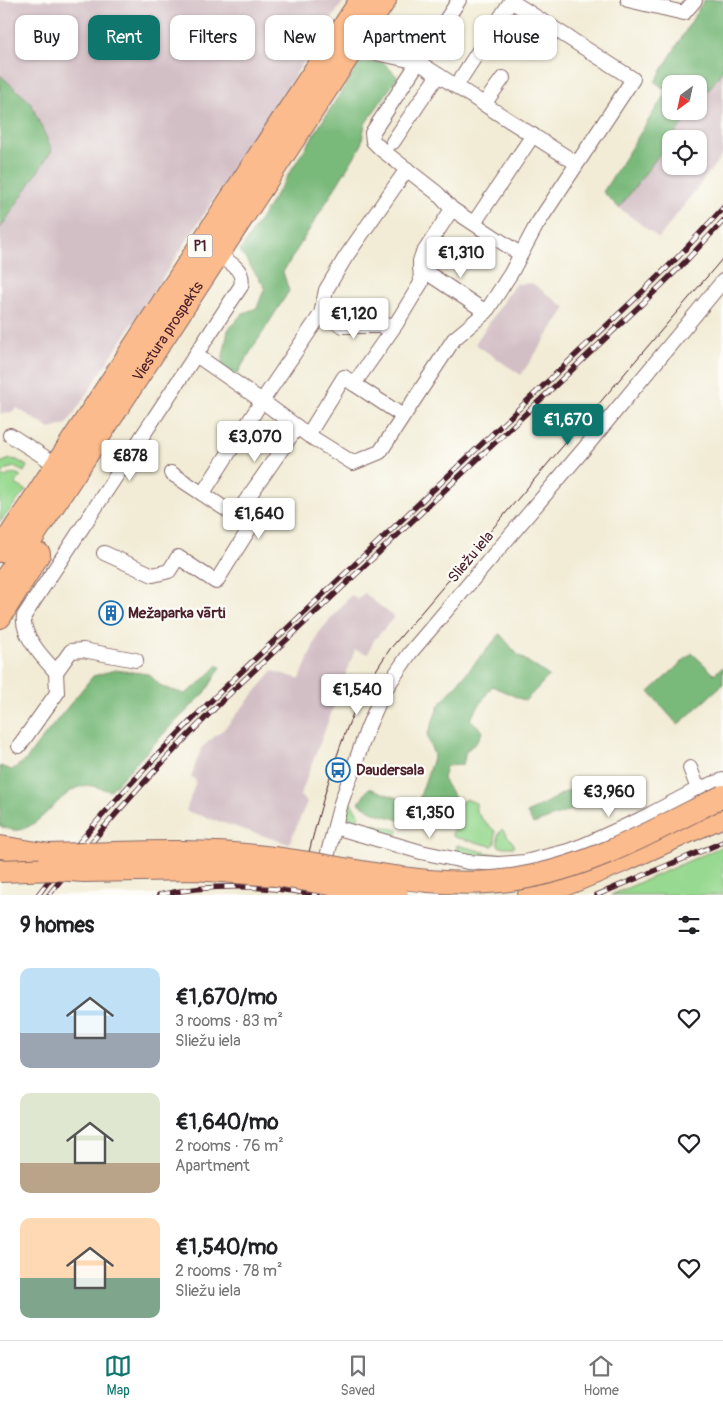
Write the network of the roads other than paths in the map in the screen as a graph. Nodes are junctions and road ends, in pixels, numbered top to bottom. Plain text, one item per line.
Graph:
1 (361, 0) edge
2 (385, 0) edge
3 (459, 0) edge
4 (628, 0) edge
5 (695, 0) edge
6 (375, 15) edge
7 (345, 60) edge
8 (409, 60) edge
9 (418, 62) junction
10 (438, 75) junction
11 (503, 78) dead end
12 (456, 86) junction
13 (484, 104) junction
14 (533, 135) junction
15 (393, 142) dead end
16 (576, 164) junction
17 (407, 169) junction
18 (452, 209) junction
19 (474, 223) junction
20 (520, 254) junction
21 (218, 255) junction
22 (420, 268) junction
23 (723, 281) edge
24 (486, 312) junction
25 (322, 314) junction
26 (396, 324) junction
27 (196, 355) junction
28 (354, 384) junction
29 (262, 401) junction
30 (403, 416) junction
31 (302, 431) junction
32 (10, 435) dead end
33 (86, 455) junction
34 (57, 465) junction
35 (171, 473) dead end
36 (203, 493) junction
37 (236, 516) junction
38 (0, 550) edge
39 (104, 552) dead end
40 (0, 587) edge
41 (0, 617) edge
42 (136, 660) dead end
43 (56, 672) junction
44 (19, 746) dead end
45 (690, 768) dead end
46 (723, 780) edge
47 (698, 789) junction
48 (723, 796) edge
49 (723, 816) edge
50 (335, 827) junction
51 (0, 847) edge
52 (50, 855) junction
53 (0, 860) edge
54 (0, 871) edge
55 (84, 872) junction
56 (0, 884) edge
57 (317, 895) edge
58 (397, 895) edge
59 (529, 895) edge

1 - 34 main road, Viestura prospekts / P1
2 - 6 main road, Viestura prospekts / P1
3 - 9 street
4 - 5 street
7 - 21 main road, Viestura prospekts / P1
8 - 9 street
9 - 10 street
9 - 17 street
10 - 12 street
10 - 15 street
11 - 13 street
12 - 13 street
12 - 16 street
13 - 14 street
14 - 16 street
14 - 19 street
16 - 20 street
17 - 18 street
17 - 25 street
18 - 19 street
18 - 22 street
19 - 20 street
20 - 24 street
21 - 27 street
21 - 33 main road, Viestura prospekts / P1
22 - 24 street
22 - 26 street
23 - 50 street, Sliežu iela
24 - 30 street
25 - 26 street
25 - 29 street
26 - 28 street
27 - 29 street
27 - 43 street
28 - 30 street
28 - 31 street
29 - 31 street
29 - 36 street
30 - 31 street
31 - 37 street
32 - 34 street
33 - 40 main road, Viestura prospekts / P1
33 - 41 main road
34 - 38 main road, Viestura prospekts / P1
35 - 36 street
36 - 37 street
37 - 39 street
42 - 43 street
43 - 44 street
45 - 47 street
46 - 47 street
47 - 50 street
48 - 52 main road, bridge
49 - 59 main road
50 - 57 street, Sliežu iela
51 - 52 main road
52 - 53 main road
54 - 55 main road, bridge
55 - 56 main road
55 - 58 main road, bridge

